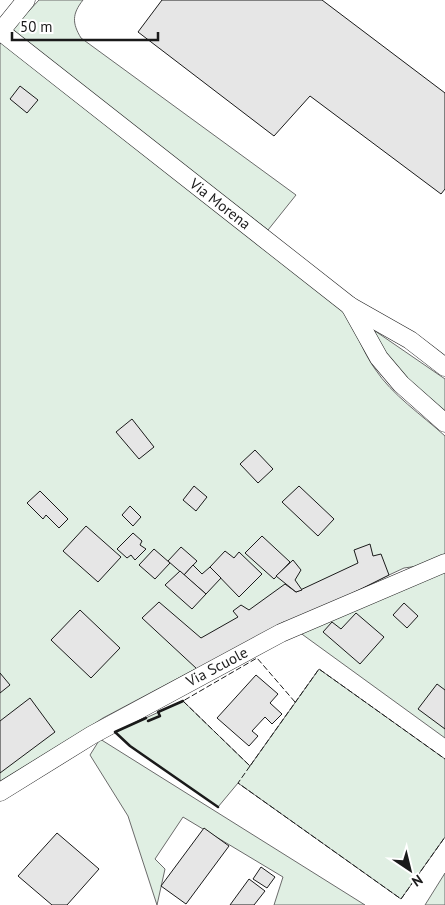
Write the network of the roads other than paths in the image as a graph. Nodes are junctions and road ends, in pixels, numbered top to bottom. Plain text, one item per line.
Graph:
1 (26, 0) edge
2 (0, 32) edge
3 (350, 306) junction
4 (445, 367) edge
5 (445, 423) edge
6 (445, 563) edge
7 (0, 792) edge

1 - 2 street
2 - 3 street, Via Morena
3 - 4 street, Via Morena
3 - 5 street
6 - 7 street, Via Scuole

